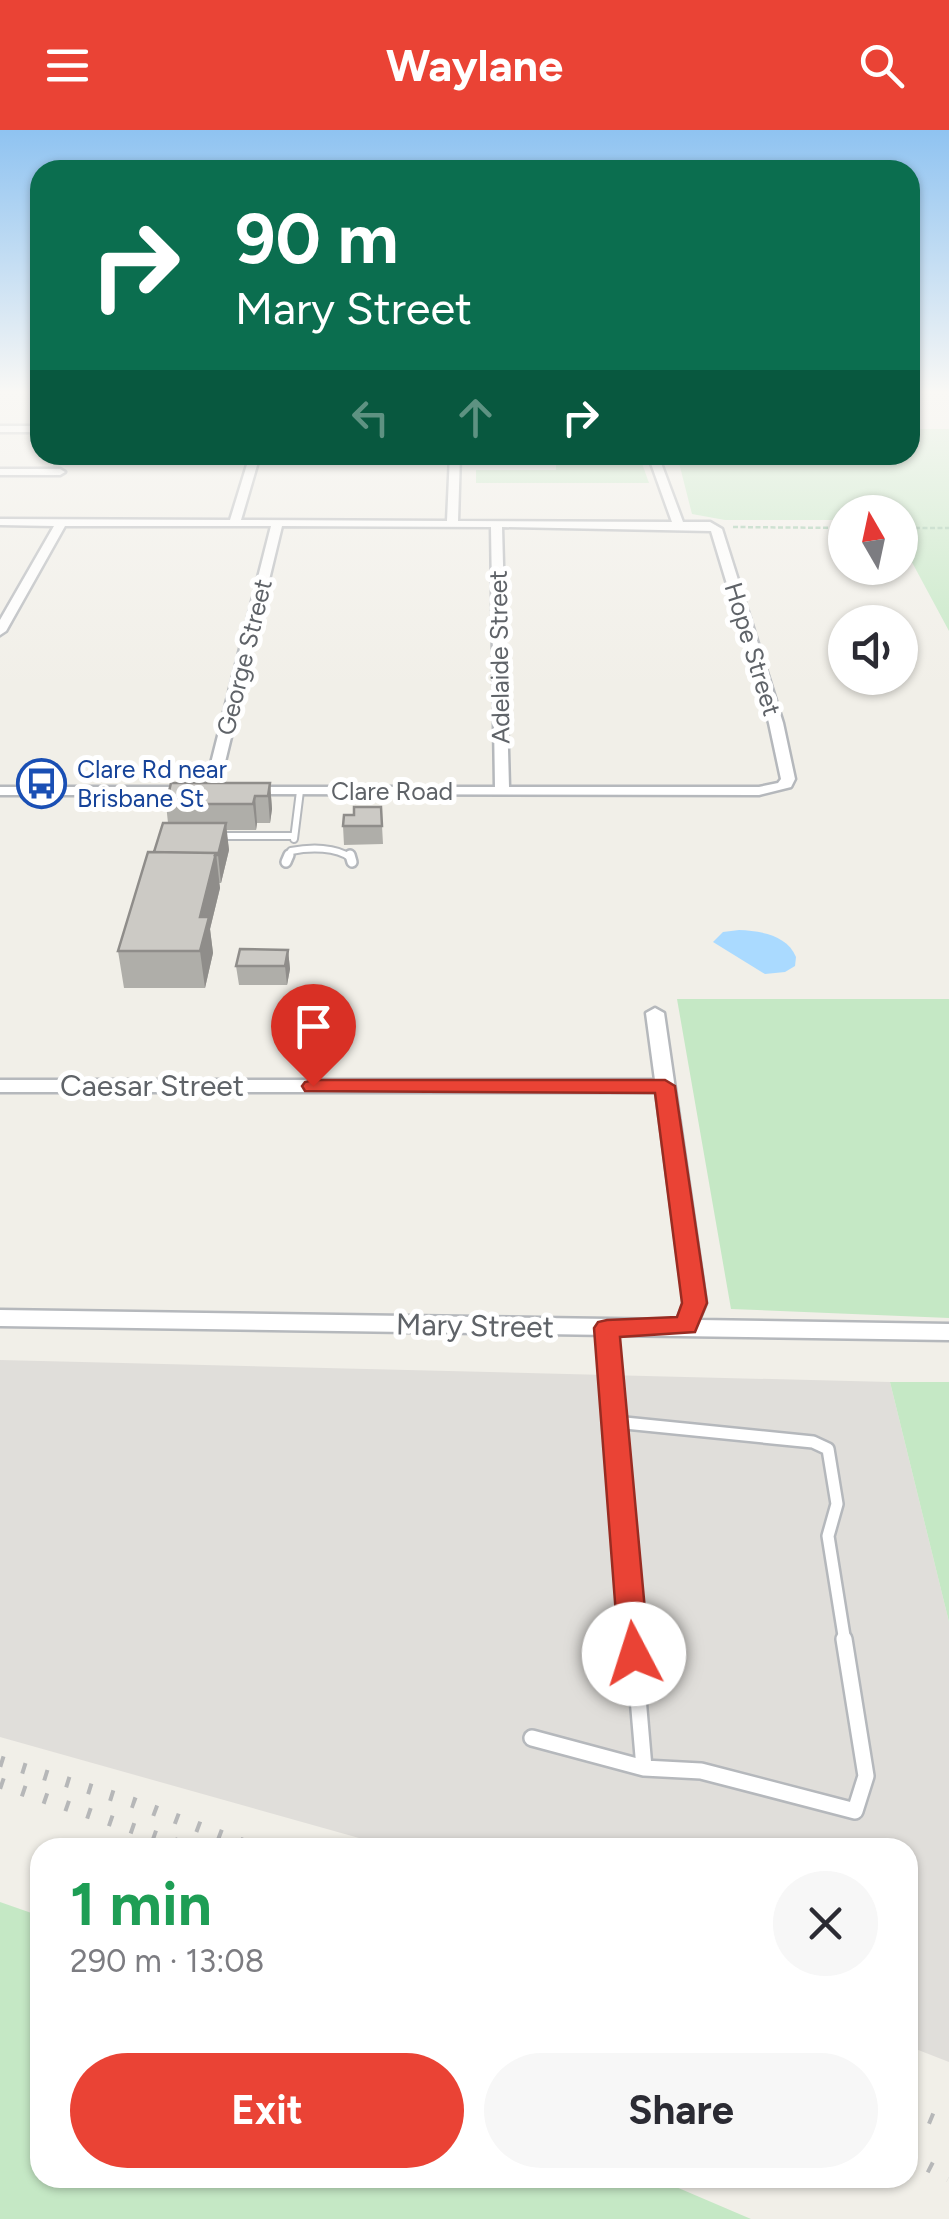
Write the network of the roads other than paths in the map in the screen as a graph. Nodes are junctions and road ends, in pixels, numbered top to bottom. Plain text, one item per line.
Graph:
1 (244, 492) edge
2 (453, 492) edge
3 (667, 492) edge
4 (0, 522) edge
5 (61, 522) junction
6 (235, 522) junction
7 (278, 522) junction
8 (452, 522) junction
9 (496, 522) junction
10 (678, 522) junction
11 (0, 631) edge
12 (784, 787) joint
13 (0, 791) edge
14 (211, 791) junction
15 (300, 791) junction
16 (502, 791) junction
17 (197, 836) edge
18 (294, 836) junction
19 (300, 848) junction
20 (286, 862) dead end
21 (352, 862) dead end
22 (655, 1013) dead end
23 (0, 1086) edge
24 (665, 1086) junction
25 (0, 1318) edge
26 (686, 1326) junction
27 (607, 1328) junction
28 (949, 1332) edge
29 (615, 1422) junction
30 (532, 1738) dead end
31 (644, 1768) junction

1 - 6 street
2 - 8 street
3 - 10 street
4 - 5 street
5 - 6 street
5 - 11 street
6 - 7 street
7 - 8 street
7 - 14 street, George Street
8 - 9 street
9 - 10 street
9 - 16 street, Adelaide Street
10 - 12 street, Hope Street
12 - 16 street, Clare Road
13 - 14 street, Clare Road
14 - 15 street, Clare Road
15 - 16 street, Clare Road
15 - 18 lane
17 - 18 lane
18 - 19 lane
19 - 20 lane
19 - 21 lane
22 - 24 street
23 - 24 street, Caesar Street
24 - 26 street
25 - 27 street, Mary Street
26 - 27 street, Mary Street
26 - 28 street, Mary Street
27 - 29 lane
29 - 31 lane
29 - 31 lane
30 - 31 lane

